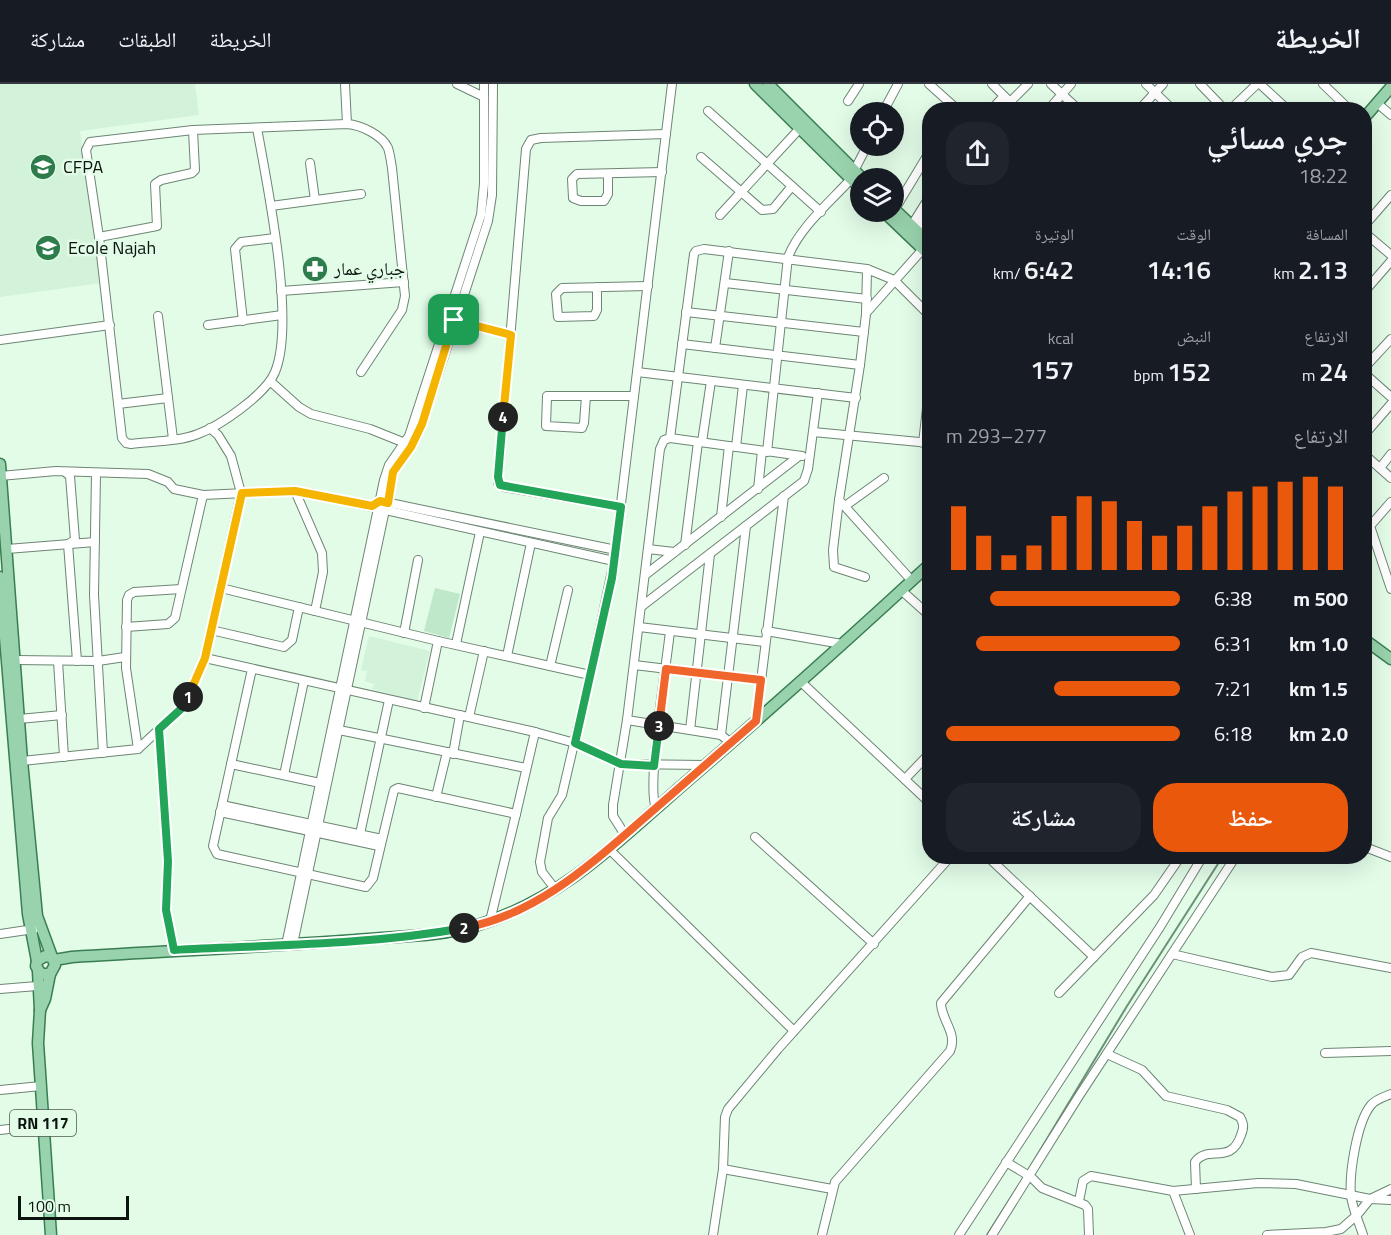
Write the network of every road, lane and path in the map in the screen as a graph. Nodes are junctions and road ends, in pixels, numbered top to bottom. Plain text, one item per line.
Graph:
1 (345, 84) edge
2 (458, 84) edge
3 (484, 84) edge
4 (493, 84) edge
5 (672, 84) edge
6 (755, 84) edge
7 (859, 84) edge
8 (898, 84) edge
9 (929, 84) edge
10 (992, 84) edge
11 (1028, 84) edge
12 (1051, 84) edge
13 (1071, 84) edge
14 (1146, 84) edge
15 (1163, 84) edge
16 (1200, 84) edge
17 (1258, 84) edge
18 (1323, 84) edge
19 (770, 85) edge
20 (1388, 87) edge
21 (1155, 92) junction
22 (1062, 94) junction
23 (1004, 96) junction
24 (484, 97) junction
25 (848, 101) dead end
26 (889, 102) edge
27 (948, 102) edge
28 (998, 102) edge
29 (1010, 102) joint
30 (1055, 102) edge
31 (1070, 102) edge
32 (1146, 102) edge
33 (1165, 102) edge
34 (1217, 102) edge
35 (1239, 102) edge
36 (1279, 102) edge
37 (1342, 102) edge
38 (1377, 103) junction
39 (1372, 109) edge
40 (708, 111) dead end
41 (1391, 115) edge
42 (347, 124) junction
43 (803, 125) junction
44 (257, 128) junction
45 (193, 130) junction
46 (666, 134) junction
47 (701, 157) dead end
48 (310, 163) dead end
49 (768, 164) junction
50 (922, 164) edge
51 (850, 170) edge
52 (662, 171) junction
53 (608, 174) junction
54 (850, 182) edge
55 (792, 186) junction
56 (904, 191) edge
57 (741, 192) junction
58 (361, 194) dead end
59 (1391, 195) edge
60 (315, 200) junction
61 (271, 206) junction
62 (821, 212) junction
63 (922, 212) edge
64 (720, 215) dead end
65 (1372, 217) edge
66 (922, 220) edge
67 (902, 222) edge
68 (912, 232) junction
69 (99, 237) junction
70 (274, 238) junction
71 (1372, 239) edge
72 (922, 243) edge
73 (729, 251) junction
74 (922, 254) edge
75 (1391, 255) edge
76 (788, 257) junction
77 (1391, 261) edge
78 (867, 268) junction
79 (894, 280) junction
80 (404, 282) junction
81 (725, 283) junction
82 (1372, 283) edge
83 (648, 286) junction
84 (597, 287) junction
85 (281, 291) junction
86 (785, 291) junction
87 (867, 299) junction
88 (922, 308) edge
89 (686, 312) junction
90 (866, 314) junction
91 (282, 315) junction
92 (158, 316) dead end
93 (720, 316) junction
94 (454, 320) junction
95 (243, 321) junction
96 (780, 323) junction
97 (110, 325) junction
98 (208, 325) dead end
99 (864, 332) junction
100 (511, 335) junction
101 (1391, 339) edge
102 (0, 340) edge
103 (682, 344) junction
104 (715, 348) junction
105 (776, 356) junction
106 (1372, 359) edge
107 (860, 365) junction
108 (361, 372) dead end
109 (637, 372) junction
110 (678, 377) junction
111 (1372, 380) edge
112 (270, 381) junction
113 (711, 381) junction
114 (743, 385) junction
115 (773, 388) junction
116 (818, 393) junction
117 (586, 396) junction
118 (634, 396) junction
119 (1391, 397) edge
120 (168, 398) junction
121 (856, 398) junction
122 (118, 404) junction
123 (1391, 404) edge
124 (1372, 426) edge
125 (210, 428) junction
126 (813, 432) junction
127 (848, 435) junction
128 (669, 438) junction
129 (173, 439) junction
130 (700, 442) junction
131 (922, 442) edge
132 (405, 443) junction
133 (732, 447) junction
134 (764, 451) junction
135 (1391, 454) edge
136 (799, 456) junction
137 (810, 458) junction
138 (1372, 461) edge
139 (0, 464) edge
140 (1380, 468) junction
141 (65, 472) junction
142 (96, 473) junction
143 (0, 476) edge
144 (884, 478) dead end
145 (1391, 478) edge
146 (758, 489) junction
147 (295, 491) junction
148 (242, 493) junction
149 (203, 495) junction
150 (784, 496) junction
151 (839, 500) junction
152 (1391, 502) edge
153 (381, 506) junction
154 (845, 506) junction
155 (621, 507) junction
156 (721, 517) junction
157 (1372, 519) edge
158 (746, 526) junction
159 (480, 532) junction
160 (1372, 537) edge
161 (95, 542) junction
162 (531, 543) junction
163 (68, 544) junction
164 (685, 544) junction
165 (7, 549) junction
166 (648, 549) junction
167 (616, 550) junction
168 (675, 552) junction
169 (710, 554) junction
170 (418, 560) dead end
171 (614, 561) junction
172 (922, 572) edge
173 (645, 575) junction
174 (0, 576) edge
175 (865, 577) dead end
176 (912, 581) junction
177 (221, 588) junction
178 (1391, 589) edge
179 (181, 590) junction
180 (568, 590) dead end
181 (901, 590) junction
182 (642, 606) junction
183 (299, 607) junction
184 (922, 609) edge
185 (315, 611) junction
186 (358, 622) junction
187 (126, 627) junction
188 (639, 627) junction
189 (212, 630) junction
190 (670, 631) junction
191 (766, 631) junction
192 (404, 633) junction
193 (701, 634) junction
194 (732, 638) junction
195 (438, 642) junction
196 (765, 642) junction
197 (456, 644) junction
198 (842, 644) junction
199 (1372, 647) edge
200 (484, 651) junction
201 (507, 656) junction
202 (125, 657) junction
203 (205, 658) junction
204 (1391, 658) edge
205 (15, 660) junction
206 (58, 660) junction
207 (77, 661) junction
208 (98, 661) junction
209 (634, 665) junction
210 (550, 666) junction
211 (252, 669) junction
212 (666, 669) junction
213 (8, 672) edge
214 (697, 672) junction
215 (590, 675) junction
216 (728, 676) junction
217 (761, 680) junction
218 (304, 681) junction
219 (800, 681) junction
220 (344, 690) junction
221 (389, 700) junction
222 (424, 708) junction
223 (62, 715) junction
224 (460, 716) junction
225 (469, 717) junction
226 (19, 719) junction
227 (627, 720) junction
228 (756, 721) junction
229 (659, 725) junction
230 (159, 729) junction
231 (339, 730) junction
232 (690, 730) junction
233 (535, 732) junction
234 (721, 735) junction
235 (381, 739) junction
236 (575, 743) junction
237 (731, 743) junction
238 (138, 749) junction
239 (103, 753) junction
240 (450, 753) junction
241 (64, 757) junction
242 (22, 761) junction
243 (922, 761) edge
244 (231, 764) junction
245 (621, 764) junction
246 (705, 765) junction
247 (654, 766) junction
248 (526, 768) junction
249 (284, 775) junction
250 (905, 779) junction
251 (320, 783) junction
252 (922, 795) edge
253 (436, 797) junction
254 (656, 808) junction
255 (221, 809) junction
256 (516, 814) junction
257 (314, 829) junction
258 (360, 834) junction
259 (625, 835) junction
260 (755, 837) dead end
261 (381, 843) junction
262 (609, 849) junction
263 (1372, 850) edge
264 (1391, 857) edge
265 (944, 864) edge
266 (996, 864) edge
267 (1175, 864) edge
268 (1198, 864) edge
269 (1231, 864) edge
270 (305, 873) junction
271 (556, 890) junction
272 (1030, 896) junction
273 (490, 921) junction
274 (35, 929) junction
275 (0, 934) edge
276 (289, 944) junction
277 (874, 944) junction
278 (174, 950) junction
279 (1172, 954) junction
280 (1094, 957) junction
281 (52, 958) junction
282 (37, 966) junction
283 (1391, 968) edge
284 (50, 974) junction
285 (37, 986) junction
286 (0, 989) edge
287 (1059, 993) dead end
288 (40, 1010) junction
289 (794, 1031) junction
290 (1391, 1051) edge
291 (1325, 1053) dead end
292 (1107, 1054) junction
293 (41, 1086) junction
294 (0, 1090) edge
295 (1391, 1094) edge
296 (43, 1125) junction
297 (0, 1130) edge
298 (1006, 1162) junction
299 (723, 1169) junction
300 (1031, 1177) junction
301 (832, 1189) junction
302 (1196, 1189) junction
303 (1391, 1189) edge
304 (1173, 1191) junction
305 (1351, 1195) junction
306 (1370, 1199) junction
307 (1391, 1200) edge
308 (1079, 1201) junction
309 (1357, 1215) junction
310 (51, 1235) edge
311 (713, 1235) edge
312 (822, 1235) edge
313 (958, 1235) edge
314 (992, 1235) edge
315 (1089, 1235) edge
316 (1190, 1235) edge
317 (1267, 1235) edge
318 (1363, 1235) edge

1 - 42 street
2 - 24 street
3 - 24 street
4 - 94 street
5 - 46 street
6 - 43 main road
7 - 25 street
8 - 26 street
9 - 27 street
10 - 23 street
11 - 29 street
12 - 22 street
13 - 22 street
14 - 21 street
15 - 21 street
16 - 34 street
17 - 35 street
17 - 36 street
18 - 37 street
19 - 43 main road
20 - 38 main road
21 - 32 street
21 - 33 street
22 - 30 street
22 - 31 street
23 - 28 street
23 - 29 street
24 - 132 street
38 - 39 main road
38 - 41 street
40 - 49 street
42 - 44 street
42 - 80 street
43 - 49 street
43 - 51 main road
44 - 45 street
44 - 61 street
45 - 69 street
45 - 69 street
46 - 52 street
46 - 100 street
47 - 57 street
48 - 60 street
49 - 55 street
49 - 57 street
50 - 56 street
52 - 53 street
52 - 83 street
53 - 53 street
54 - 62 street
55 - 57 street
55 - 62 street
57 - 64 street
58 - 60 street
59 - 65 street
60 - 61 street
61 - 70 street
62 - 76 street
63 - 68 street
66 - 68 street
67 - 68 main road
68 - 72 main road
69 - 97 street
70 - 85 street
70 - 95 street
71 - 75 street
73 - 76 street
73 - 81 street
73 - 89 street
74 - 79 street
76 - 78 street
76 - 86 street
77 - 82 street
78 - 79 street
78 - 87 street
79 - 88 street
79 - 90 street
80 - 85 street
80 - 108 street
81 - 86 street
81 - 93 street
83 - 84 street
83 - 109 street
84 - 84 street
85 - 91 street
86 - 87 street
86 - 96 street
87 - 90 street
89 - 93 street
89 - 103 street
90 - 99 street
91 - 95 street
91 - 112 street
92 - 120 street
93 - 96 street
93 - 104 street
94 - 100 street
94 - 153 street
95 - 98 street
96 - 99 street
96 - 105 street
97 - 102 street
97 - 122 street
99 - 107 street
100 - 155 street
101 - 106 street
103 - 104 street
103 - 110 street
104 - 105 street
105 - 107 street
105 - 115 street
107 - 121 street
109 - 110 street
109 - 118 street
110 - 113 street
110 - 128 street
111 - 119 street
112 - 125 street
112 - 132 street
113 - 114 street
113 - 130 street
114 - 115 street
114 - 133 street
115 - 116 street
115 - 134 street
116 - 121 street
116 - 126 street
117 - 117 street
117 - 118 street
118 - 155 street
120 - 122 street
120 - 129 street
121 - 127 street
122 - 129 street
123 - 124 street
125 - 129 street
125 - 148 street
126 - 127 street
126 - 137 street
127 - 131 street
127 - 151 street
128 - 130 street
128 - 166 street
130 - 133 street
130 - 164 street
132 - 153 street
133 - 134 street
133 - 156 street
134 - 136 street
134 - 146 street
135 - 140 street
136 - 137 street
136 - 146 street
137 - 150 street
138 - 140 street
139 - 143 main road, RN 117
140 - 145 street
141 - 142 street
141 - 143 street
141 - 163 street
142 - 149 street
142 - 161 street
143 - 165 main road, RN 117
144 - 154 street
146 - 156 street
147 - 148 street
147 - 153 street
147 - 185 street
148 - 149 street
148 - 177 street
149 - 179 street
150 - 158 street
150 - 191 street
151 - 154 street
151 - 175 street
152 - 157 street
153 - 159 street
153 - 167 street
153 - 186 street
154 - 176 street
155 - 167 street
156 - 164 street
158 - 169 street
158 - 194 street
159 - 162 street
159 - 197 street
160 - 178 street
161 - 163 street
161 - 208 street
162 - 171 street
162 - 201 street
163 - 165 street
163 - 207 street
164 - 168 street
165 - 205 main road, RN 117
166 - 168 street
166 - 173 street
167 - 171 street
168 - 173 street
169 - 182 street
169 - 193 street
170 - 192 street
171 - 215 street
172 - 176 main road
173 - 182 street
174 - 213 main road, RN 117
176 - 181 main road
177 - 183 street
177 - 189 street
179 - 187 street
179 - 187 street
180 - 210 street
181 - 184 street
181 - 198 main road
182 - 188 street
183 - 185 street
183 - 189 street
185 - 186 street
186 - 192 street
186 - 220 street
187 - 202 street
188 - 190 street
188 - 209 street
189 - 203 street
190 - 193 street
190 - 212 street
191 - 196 street
191 - 198 street
192 - 195 street
193 - 194 street
193 - 214 street
194 - 196 street
194 - 216 street
195 - 197 street
195 - 222 street
196 - 217 street
197 - 200 street
198 - 219 main road
199 - 204 main road
200 - 201 street
200 - 225 street
201 - 210 street
202 - 208 street
202 - 238 street
203 - 211 street
203 - 230 street
205 - 206 street
205 - 213 main road, RN 117
206 - 207 street
206 - 223 street
207 - 208 street
208 - 239 street
209 - 212 street
209 - 227 street
210 - 215 street
211 - 218 street
211 - 244 street
212 - 214 street
212 - 229 street
213 - 226 main road, RN 117
213 - 274 main road, RN 117
214 - 216 street
214 - 232 street
215 - 236 street
216 - 217 street
216 - 234 street
217 - 228 street
218 - 220 street
218 - 249 street
219 - 228 main road
219 - 250 street
220 - 221 street
220 - 231 street
220 - 251 street
221 - 222 street
221 - 235 street
222 - 224 street
223 - 226 street
223 - 241 street
224 - 225 street
224 - 240 street
225 - 233 street
226 - 242 main road, RN 117
227 - 229 street
227 - 245 street
228 - 237 main road
229 - 232 street
229 - 247 street
230 - 238 street
230 - 278 street
231 - 235 street
231 - 257 street
232 - 234 street
233 - 236 street
233 - 248 street
234 - 237 street
235 - 240 street
235 - 258 street
236 - 245 street
236 - 271 street
237 - 246 main road
238 - 239 street
239 - 241 street
240 - 248 street
240 - 253 street
241 - 242 street
242 - 274 main road, RN 117
243 - 250 street
244 - 249 street
244 - 255 street
245 - 247 street
245 - 259 street
246 - 247 street
246 - 254 main road
247 - 254 street
248 - 256 street
249 - 251 street
250 - 252 street
251 - 257 street
253 - 256 street
253 - 261 street
254 - 259 main road
255 - 257 street
255 - 270 street
256 - 273 street
257 - 258 street
257 - 261 street
257 - 270 street
258 - 261 street
259 - 262 main road
260 - 277 street
261 - 270 street
262 - 271 main road
262 - 289 street
263 - 264 street
265 - 277 street
266 - 272 street
267 - 280 street
268 - 298 street
269 - 279 street
270 - 276 street
271 - 273 main road
272 - 280 street
272 - 301 street
273 - 276 main road
274 - 275 street
274 - 281 main road, RN 117
274 - 282 main road, RN 117
276 - 278 main road
277 - 289 street
278 - 281 main road
279 - 283 street
279 - 292 street
280 - 287 street
281 - 282 main road
281 - 284 main road
282 - 284 main road
282 - 285 main road, RN 117
284 - 288 main road, RN 117
285 - 286 street
285 - 288 main road, RN 117
288 - 293 main road, RN 117
289 - 299 street
290 - 291 street
292 - 300 street
292 - 302 street
293 - 294 street
293 - 296 main road, RN 117
295 - 305 street
296 - 297 street
296 - 310 main road, RN 117
298 - 300 street
298 - 313 street
299 - 301 street
299 - 311 street
300 - 308 street
300 - 314 street
301 - 312 street
302 - 304 street
302 - 305 street
303 - 306 street
304 - 308 street
304 - 316 street
305 - 306 street
305 - 309 street
306 - 307 street
306 - 309 street
308 - 315 street
309 - 317 street
309 - 318 street

